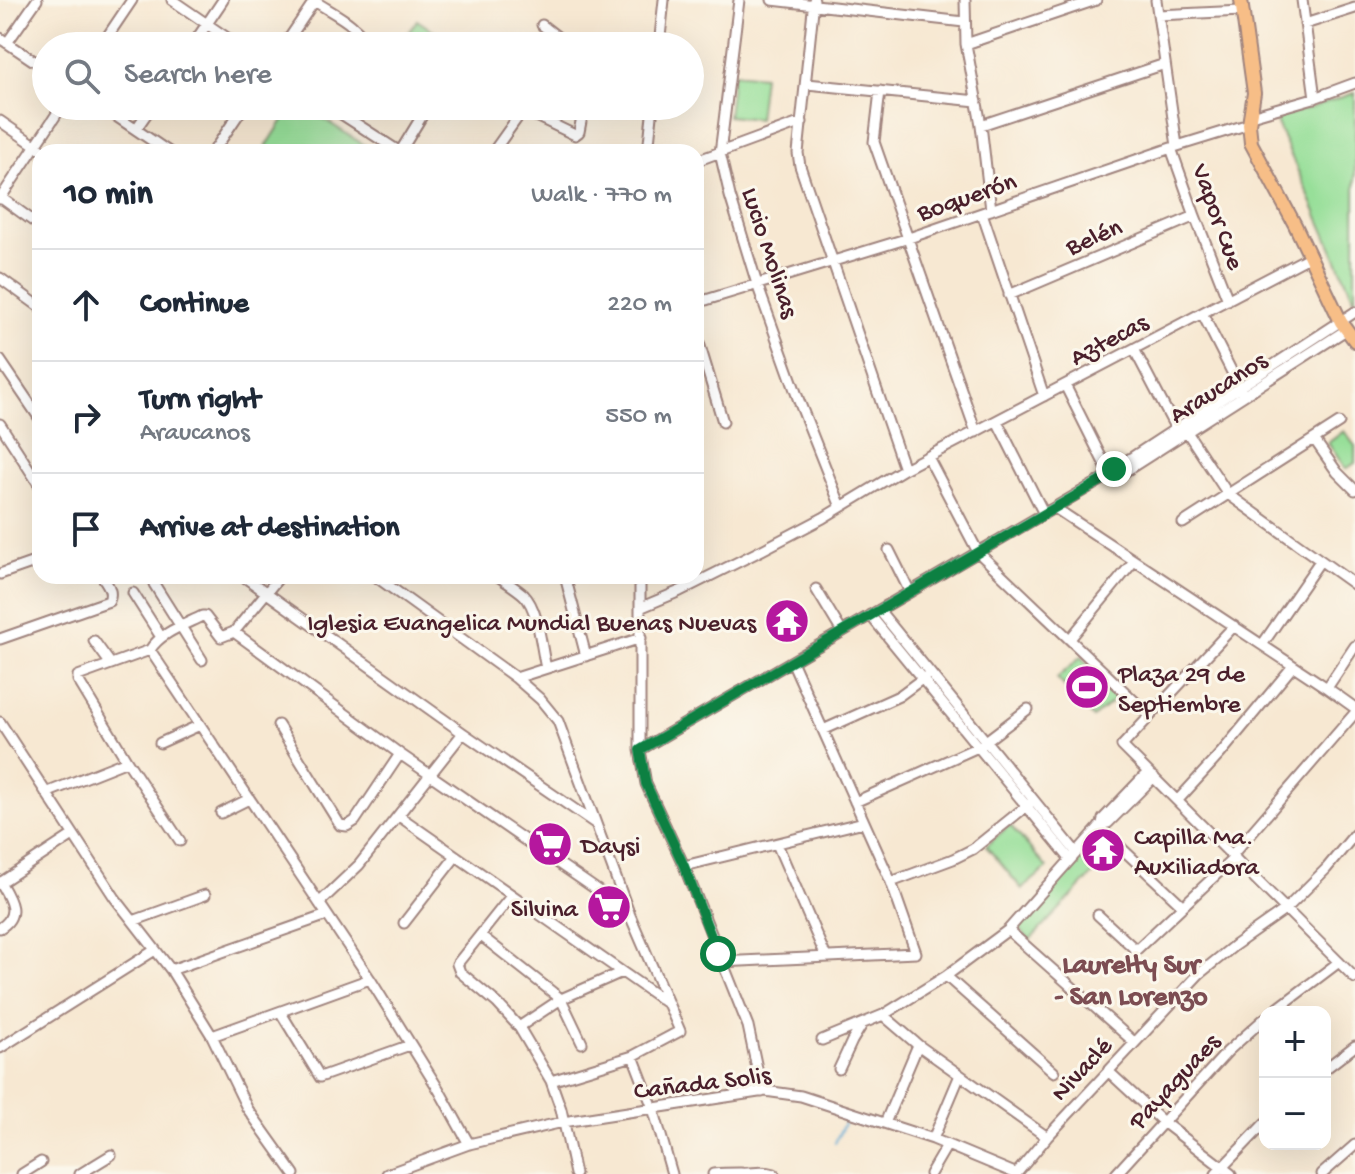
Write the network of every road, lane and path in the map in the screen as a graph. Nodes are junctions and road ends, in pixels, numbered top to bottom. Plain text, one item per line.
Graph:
1 (37, 0) edge
2 (132, 0) edge
3 (172, 0) edge
4 (223, 0) edge
5 (314, 0) edge
6 (664, 0) edge
7 (739, 0) edge
8 (772, 0) edge
9 (965, 0) edge
10 (1096, 0) edge
11 (1156, 0) edge
12 (1302, 0) edge
13 (814, 2) edge
14 (1064, 5) edge
15 (1242, 5) edge
16 (1355, 8) edge
17 (1158, 15) junction
18 (964, 22) junction
19 (1305, 24) junction
20 (207, 25) junction
21 (542, 25) dead end
22 (110, 32) edge
23 (202, 32) edge
24 (218, 32) edge
25 (293, 32) edge
26 (360, 32) edge
27 (551, 32) edge
28 (661, 32) edge
29 (4, 40) edge
30 (966, 44) junction
31 (32, 59) edge
32 (1165, 64) junction
33 (1355, 83) edge
34 (807, 84) junction
35 (880, 91) junction
36 (1315, 98) junction
37 (977, 101) junction
38 (53, 120) edge
39 (122, 120) edge
40 (142, 120) edge
41 (235, 120) edge
42 (352, 120) edge
43 (419, 120) edge
44 (516, 120) edge
45 (544, 120) edge
46 (581, 120) edge
47 (651, 120) edge
48 (1250, 120) junction
49 (0, 121) edge
50 (802, 122) junction
51 (981, 125) junction
52 (136, 129) junction
53 (34, 144) edge
54 (37, 144) edge
55 (158, 144) edge
56 (218, 144) edge
57 (388, 144) edge
58 (405, 144) edge
59 (499, 144) edge
60 (649, 144) edge
61 (1174, 147) junction
62 (32, 151) edge
63 (720, 153) junction
64 (704, 158) edge
65 (0, 198) edge
66 (987, 211) junction
67 (1195, 216) junction
68 (32, 220) edge
69 (909, 238) junction
70 (1309, 257) junction
71 (832, 260) junction
72 (0, 278) edge
73 (757, 284) junction
74 (1009, 295) junction
75 (1228, 300) junction
76 (32, 301) edge
77 (704, 301) edge
78 (1355, 312) edge
79 (1202, 313) junction
80 (1344, 326) junction
81 (1355, 341) edge
82 (1134, 349) junction
83 (704, 359) edge
84 (0, 360) edge
85 (1065, 385) junction
86 (1242, 392) junction
87 (1044, 396) junction
88 (32, 407) edge
89 (997, 421) junction
90 (723, 422) dead end
91 (1339, 423) dead end
92 (0, 424) edge
93 (1176, 429) junction
94 (976, 432) junction
95 (1187, 432) junction
96 (1314, 439) junction
97 (928, 457) junction
98 (32, 468) edge
99 (904, 469) junction
100 (1111, 475) junction
101 (1355, 490) edge
102 (1228, 494) junction
103 (841, 507) junction
104 (1055, 508) junction
105 (1044, 514) junction
106 (1183, 523) dead end
107 (889, 550) dead end
108 (978, 552) junction
109 (1134, 561) junction
110 (1320, 561) junction
111 (32, 563) edge
112 (0, 574) edge
113 (704, 579) edge
114 (108, 584) edge
115 (154, 584) dead end
116 (254, 584) edge
117 (274, 584) edge
118 (386, 584) edge
119 (509, 584) edge
120 (567, 584) edge
121 (641, 584) edge
122 (694, 584) edge
123 (1355, 585) edge
124 (816, 589) dead end
125 (910, 592) junction
126 (133, 593) dead end
127 (267, 593) junction
128 (642, 607) junction
129 (874, 613) junction
130 (1234, 626) junction
131 (181, 627) junction
132 (234, 632) junction
133 (842, 632) junction
134 (161, 637) junction
135 (641, 638) junction
136 (0, 639) edge
137 (1070, 639) junction
138 (94, 641) dead end
139 (1262, 645) junction
140 (1355, 646) edge
141 (150, 650) junction
142 (586, 656) junction
143 (202, 660) dead end
144 (792, 661) junction
145 (110, 663) junction
146 (1293, 666) junction
147 (546, 668) junction
148 (926, 676) junction
149 (516, 678) junction
150 (1327, 688) junction
151 (1028, 709) dead end
152 (1355, 711) edge
153 (1150, 716) junction
154 (0, 722) edge
155 (200, 725) junction
156 (278, 725) dead end
157 (823, 730) junction
158 (463, 733) junction
159 (160, 743) dead end
160 (982, 744) junction
161 (640, 750) junction
162 (400, 754) junction
163 (127, 761) junction
164 (1151, 774) junction
165 (431, 776) junction
166 (46, 793) junction
167 (249, 799) junction
168 (1178, 800) junction
169 (855, 802) junction
170 (1030, 803) junction
171 (221, 813) dead end
172 (399, 816) junction
173 (864, 822) junction
174 (596, 824) junction
175 (1101, 825) junction
176 (1355, 834) edge
177 (73, 835) junction
178 (180, 841) dead end
179 (777, 844) junction
180 (456, 856) junction
181 (1073, 856) junction
182 (1234, 856) junction
183 (684, 866) junction
184 (891, 882) junction
185 (0, 883) edge
186 (205, 895) dead end
187 (512, 895) junction
188 (319, 903) junction
189 (1183, 906) junction
190 (1286, 909) junction
191 (629, 913) junction
192 (327, 915) junction
193 (1098, 915) dead end
194 (133, 921) junction
195 (404, 923) dead end
196 (0, 928) edge
197 (1008, 930) junction
198 (480, 935) junction
199 (155, 950) junction
200 (826, 957) junction
201 (721, 962) junction
202 (1339, 962) junction
203 (171, 970) junction
204 (622, 972) junction
205 (946, 976) junction
206 (1355, 978) edge
207 (370, 979) junction
208 (561, 999) junction
209 (668, 1004) junction
210 (1281, 1006) edge
211 (281, 1013) junction
212 (883, 1015) junction
213 (864, 1021) junction
214 (1259, 1023) edge
215 (519, 1027) junction
216 (212, 1036) junction
217 (822, 1040) dead end
218 (1134, 1042) junction
219 (582, 1043) dead end
220 (410, 1045) junction
221 (918, 1045) junction
222 (1355, 1046) edge
223 (0, 1048) edge
224 (633, 1056) junction
225 (1331, 1064) edge
226 (839, 1069) dead end
227 (1108, 1071) junction
228 (1054, 1072) dead end
229 (960, 1075) junction
230 (551, 1081) junction
231 (762, 1092) junction
232 (653, 1108) junction
233 (563, 1122) junction
234 (1163, 1122) junction
235 (885, 1123) junction
236 (1259, 1129) edge
237 (1047, 1137) junction
238 (933, 1139) junction
239 (469, 1144) junction
240 (947, 1145) junction
241 (1355, 1145) edge
242 (111, 1155) dead end
243 (41, 1162) dead end
244 (1219, 1170) edge
245 (22, 1174) edge
246 (80, 1174) edge
247 (294, 1174) edge
248 (387, 1174) edge
249 (575, 1174) edge
250 (672, 1174) edge
251 (713, 1174) edge
252 (738, 1174) edge
253 (774, 1174) edge
254 (930, 1174) edge
255 (1017, 1174) edge
256 (1116, 1174) edge
257 (1231, 1174) edge
258 (1322, 1174) edge

1 - 29 street
2 - 22 street
3 - 20 street
4 - 20 street
5 - 25 street
5 - 26 street
6 - 28 street
7 - 63 street, Lucio Molinas
8 - 13 street
9 - 18 street
10 - 14 street
11 - 17 street, Vapor Cue
12 - 19 street
13 - 18 street
13 - 34 street
14 - 30 street
15 - 17 street
15 - 48 main road
16 - 19 street
17 - 32 street, Vapor Cue
18 - 30 street
19 - 36 street
20 - 23 street
20 - 24 street
21 - 27 street
29 - 31 street
30 - 37 street
32 - 51 street
32 - 61 street, Vapor Cue
33 - 36 street, Boquerón
34 - 35 street
34 - 50 street
35 - 37 street
35 - 69 street
36 - 48 street, Boquerón
37 - 51 street
38 - 54 street
39 - 52 street
40 - 52 street
41 - 56 street
42 - 57 street
43 - 58 street
44 - 59 street
45 - 46 street
47 - 60 street
48 - 61 street, Boquerón
48 - 70 main road
49 - 53 street
50 - 63 street
50 - 71 street
51 - 66 street
52 - 55 street
61 - 66 street, Boquerón
61 - 67 street, Vapor Cue
62 - 65 street
63 - 64 street
63 - 73 street, Lucio Molinas
65 - 68 street
66 - 69 street, Boquerón
66 - 74 street
67 - 74 street, Belén
67 - 75 street, Vapor Cue
69 - 71 street, Boquerón
69 - 94 street
70 - 75 street, Aztecas
70 - 80 main road
71 - 73 street, Boquerón
71 - 99 street
72 - 76 street
73 - 77 street, Boquerón
73 - 103 street, Lucio Molinas
74 - 87 street
75 - 79 street, Aztecas
78 - 80 street, Araucanos
79 - 82 street, Aztecas
79 - 86 street
80 - 81 main road
80 - 86 street, Araucanos
82 - 85 street, Aztecas
82 - 93 street
83 - 90 street
84 - 88 street
85 - 87 street, Aztecas
85 - 100 street
86 - 93 street, Araucanos
86 - 95 street, Araucanos
87 - 89 street, Aztecas
89 - 94 street, Aztecas
89 - 105 street
91 - 96 street
92 - 98 street
93 - 95 street
93 - 100 street, Araucanos
94 - 97 street, Aztecas
95 - 100 street, Araucanos
95 - 102 street
96 - 101 street
96 - 102 street
97 - 99 street, Aztecas
97 - 108 street
99 - 103 street, Aztecas
100 - 104 street, Araucanos
102 - 106 street
102 - 110 street
103 - 113 street, Aztecas
104 - 105 street, Araucanos
104 - 109 street
105 - 108 street, Araucanos
107 - 125 street
108 - 125 street, Araucanos
108 - 137 street
109 - 130 street
109 - 137 street
110 - 123 street
110 - 139 street
111 - 112 street
114 - 136 street
115 - 131 street
116 - 127 street
117 - 127 street
118 - 149 street
119 - 147 street
120 - 142 street
121 - 128 street
122 - 128 street, Aztecas
124 - 133 street
125 - 129 street, Araucanos
126 - 134 street
127 - 132 street
127 - 158 street
128 - 135 street
129 - 133 street, Araucanos
129 - 148 street
130 - 139 street
130 - 153 street
131 - 132 street
131 - 134 street
131 - 143 street
132 - 162 street
133 - 144 street, Araucanos
134 - 141 street
135 - 142 street
135 - 161 street
137 - 153 street
138 - 145 street
139 - 146 street
140 - 150 street
141 - 145 street
141 - 155 street
142 - 147 street
144 - 157 street
144 - 161 street, Araucanos
145 - 163 street
146 - 150 street
146 - 168 street
147 - 149 street
148 - 157 street
148 - 160 street
149 - 174 street
150 - 152 street
151 - 160 street
152 - 182 street
153 - 164 street
154 - 166 street
155 - 159 street
155 - 167 street
156 - 162 street
157 - 169 street
158 - 165 street
158 - 174 street
160 - 169 street
160 - 170 street
161 - 183 street
162 - 165 street
163 - 166 street
163 - 178 street
164 - 168 street
164 - 175 street
165 - 172 street
165 - 191 street
166 - 177 street
167 - 171 street
167 - 188 street
168 - 182 street
169 - 173 street
170 - 181 street
170 - 184 street
172 - 180 street
172 - 188 street
173 - 179 street
173 - 184 street
174 - 191 street
175 - 181 street
175 - 189 street
176 - 190 street, Nivaclé
177 - 185 street
177 - 194 street
179 - 183 street
179 - 200 street
180 - 187 street
180 - 195 street
181 - 197 street
182 - 189 street
182 - 190 street
183 - 201 street
184 - 200 street
185 - 196 street
186 - 194 street
187 - 198 street
187 - 204 street
188 - 192 street
189 - 193 street
190 - 202 street
190 - 218 street, Nivaclé
191 - 209 street
192 - 203 street
192 - 207 street
194 - 199 street
197 - 205 street
197 - 218 street
198 - 208 street
198 - 215 street
199 - 203 street
199 - 223 street
200 - 201 street
201 - 231 street
202 - 206 street
202 - 210 street
203 - 216 street
204 - 208 street
204 - 209 street
205 - 212 street
205 - 228 street
207 - 211 street
207 - 220 street
208 - 215 street
208 - 219 street
209 - 224 street
211 - 216 street
211 - 220 street
212 - 213 street
212 - 221 street
213 - 217 street
213 - 226 street
214 - 234 street, Payaguaes
215 - 230 street
216 - 247 street
218 - 227 street, Nivaclé
220 - 239 street
221 - 229 street
221 - 235 street
222 - 225 street
224 - 230 street
224 - 232 street
227 - 234 street
227 - 237 street, Nivaclé
229 - 237 street
229 - 238 street
230 - 233 street
231 - 232 street, Cañada Solis
231 - 235 street, Cañada Solis
232 - 233 street, Cañada Solis
232 - 250 street
233 - 239 street, Cañada Solis
233 - 249 street
234 - 244 street
234 - 256 street, Payaguaes
235 - 238 street, Cañada Solis
236 - 244 street
237 - 255 street, Nivaclé
238 - 240 street, Cañada Solis
239 - 248 street, Cañada Solis
240 - 254 street
240 - 255 street, Cañada Solis
241 - 258 street
242 - 246 street
243 - 245 street
244 - 257 street
251 - 252 street
252 - 253 street

